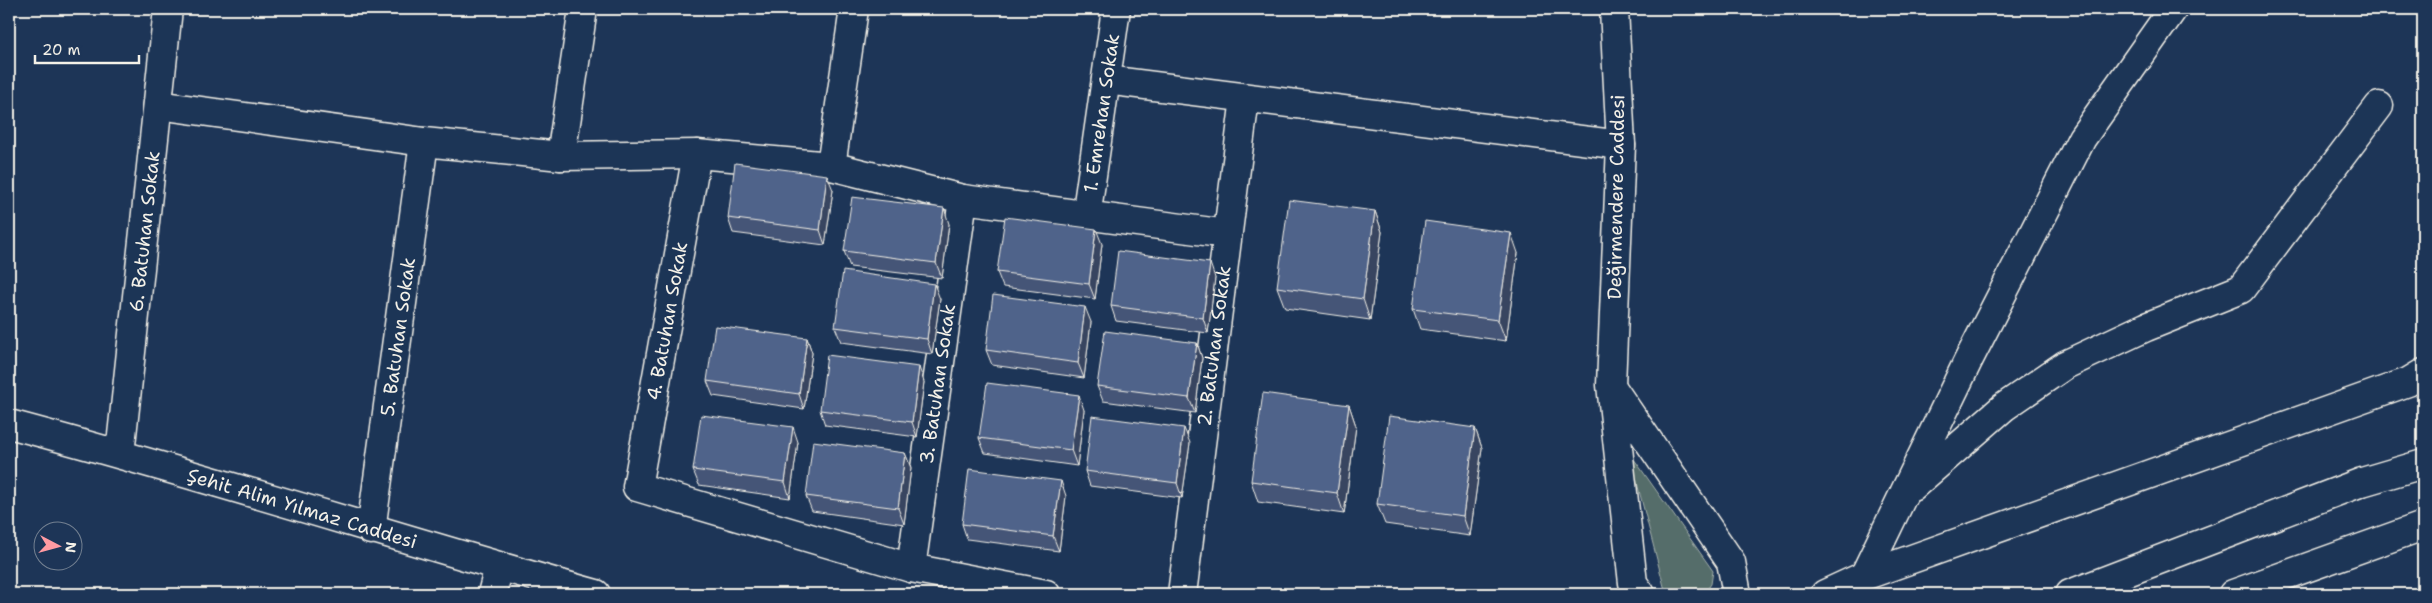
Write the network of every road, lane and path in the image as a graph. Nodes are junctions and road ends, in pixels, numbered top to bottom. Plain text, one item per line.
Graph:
1 (168, 9) edge
2 (583, 9) edge
3 (854, 9) edge
4 (1116, 9) edge
5 (1614, 9) edge
6 (2173, 9) edge
7 (1106, 80) junction
8 (1245, 98) junction
9 (158, 105) junction
10 (2378, 106) dead end
11 (424, 142) junction
12 (1621, 145) junction
13 (697, 154) junction
14 (561, 156) junction
15 (831, 166) junction
16 (963, 199) junction
17 (1086, 216) junction
18 (1227, 234) junction
19 (2423, 374) edge
20 (1611, 385) junction
21 (9, 424) edge
22 (120, 454) junction
23 (2423, 464) edge
24 (1904, 494) junction
25 (2423, 526) edge
26 (372, 530) junction
27 (499, 567) junction
28 (910, 568) junction
29 (1864, 576) junction
30 (492, 594) edge
31 (596, 594) edge
32 (1046, 594) edge
33 (1182, 594) edge
34 (1641, 594) edge
35 (1737, 594) edge
36 (1825, 594) edge
37 (2070, 594) edge
38 (2233, 594) edge

1 - 9 main road, 6. Batuhan Sokak
2 - 14 main road
3 - 15 main road
4 - 7 main road, 1. Emrehan Sokak
5 - 12 main road, Değirmendere Caddesi
6 - 24 main road
7 - 8 main road
7 - 17 main road, 1. Emrehan Sokak
8 - 12 main road
8 - 18 main road, 2. Batuhan Sokak
9 - 11 main road
9 - 22 main road, 6. Batuhan Sokak
10 - 24 main road
11 - 14 main road
11 - 26 main road, 5. Batuhan Sokak
12 - 20 main road, Değirmendere Caddesi
13 - 14 main road
13 - 15 main road
13 - 28 main road, 4. Batuhan Sokak
15 - 16 main road
16 - 17 main road
16 - 28 main road, 3. Batuhan Sokak
17 - 18 main road
18 - 33 main road, 2. Batuhan Sokak
19 - 29 main road
20 - 34 main road, Değirmendere Caddesi
20 - 35 main road
21 - 22 main road, Şehit Alim Yılmaz Caddesi
22 - 26 main road, Şehit Alim Yılmaz Caddesi
23 - 37 main road
24 - 29 main road
25 - 38 main road
26 - 27 main road, Şehit Alim Yılmaz Caddesi
27 - 30 main road
27 - 31 main road, Şehit Alim Yılmaz Caddesi
28 - 32 main road
29 - 36 main road

